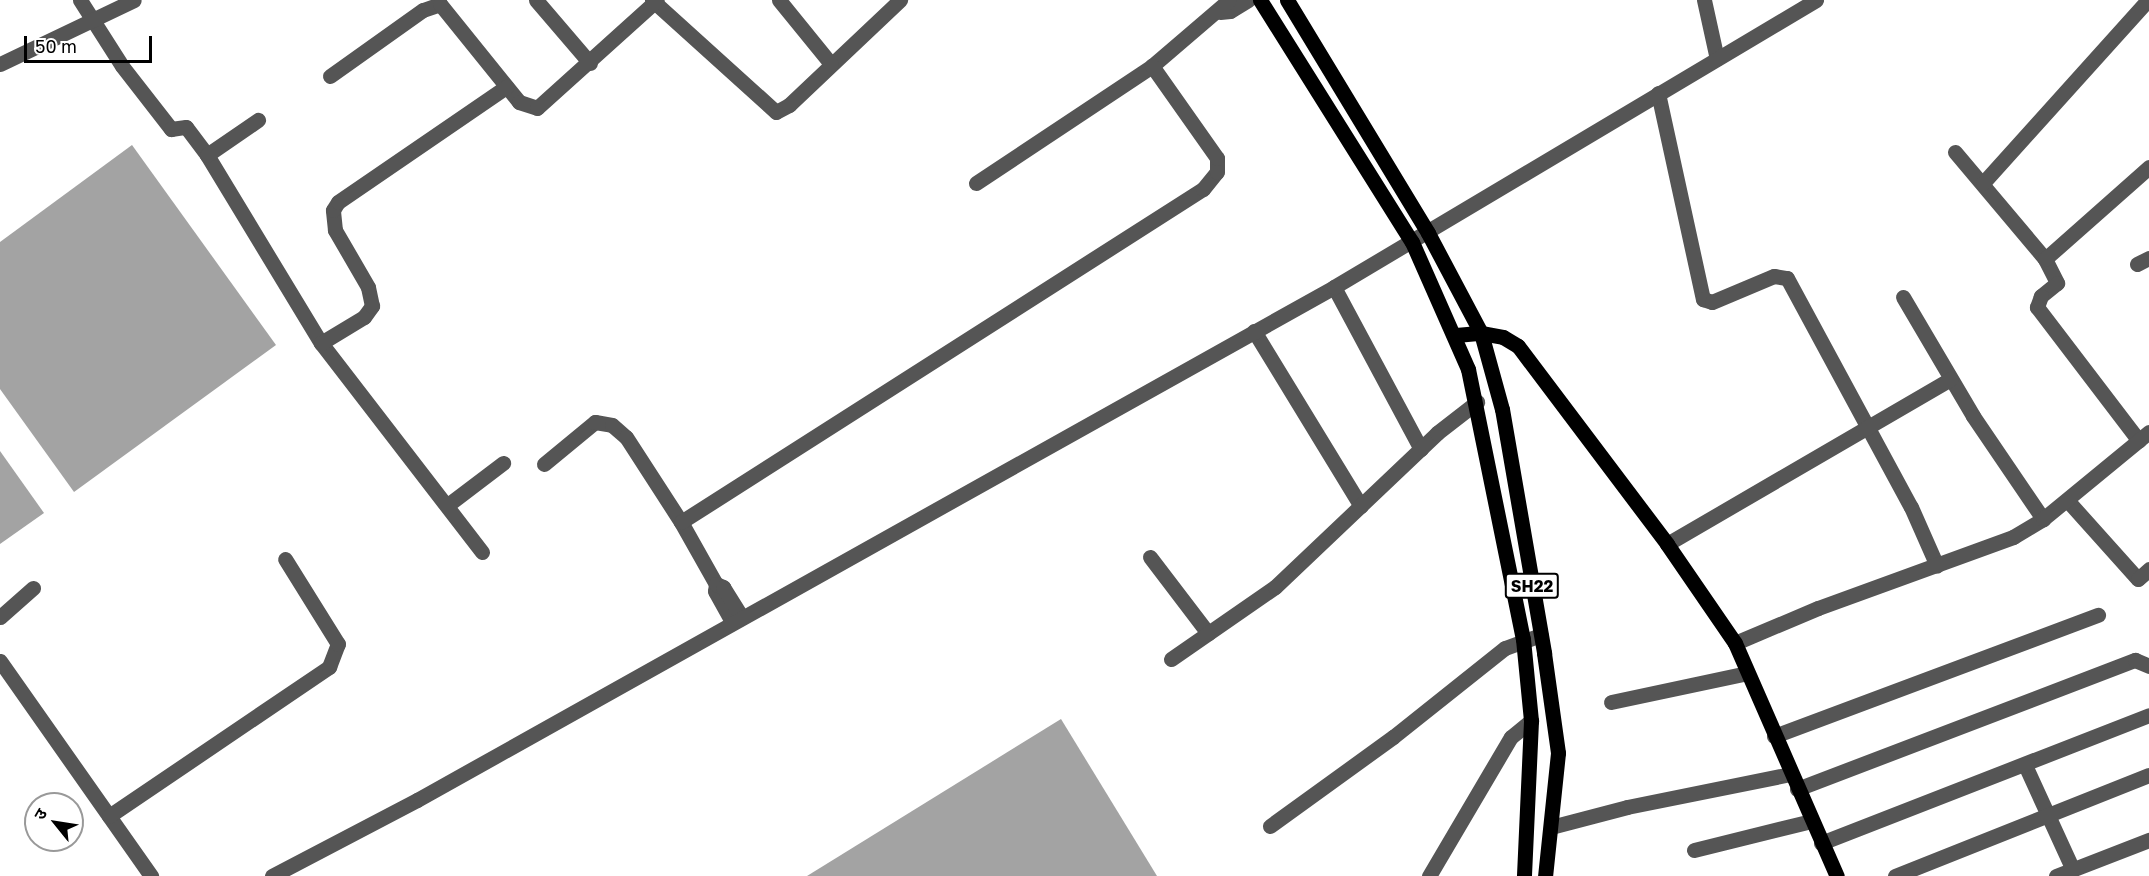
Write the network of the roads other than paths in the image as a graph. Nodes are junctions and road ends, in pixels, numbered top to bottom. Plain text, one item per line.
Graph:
1 (80, 0) edge
2 (134, 0) edge
3 (536, 0) edge
4 (779, 0) edge
5 (900, 0) edge
6 (1248, 0) edge
7 (1260, 0) edge
8 (1287, 0) edge
9 (1704, 0) edge
10 (1816, 0) edge
11 (2148, 0) edge
12 (655, 1) edge
13 (1225, 6) edge
14 (93, 21) junction
15 (1717, 59) junction
16 (590, 63) junction
17 (0, 64) edge
18 (831, 64) junction
19 (1152, 66) junction
20 (330, 76) dead end
21 (506, 87) junction
22 (1658, 93) junction
23 (258, 120) dead end
24 (1955, 152) dead end
25 (207, 155) junction
26 (1383, 158) junction
27 (2149, 167) edge
28 (1366, 168) junction
29 (976, 183) dead end
30 (1983, 183) junction
31 (1428, 233) junction
32 (1412, 242) junction
33 (2045, 259) junction
34 (1334, 287) junction
35 (1903, 297) dead end
36 (1254, 330) junction
37 (1481, 333) junction
38 (1456, 335) junction
39 (321, 343) junction
40 (1951, 379) junction
41 (1477, 402) junction
42 (1867, 429) junction
43 (2144, 437) edge
44 (1421, 449) junction
45 (503, 463) dead end
46 (544, 464) dead end
47 (2067, 500) junction
48 (449, 504) junction
49 (1361, 506) junction
50 (2043, 519) junction
51 (681, 522) junction
52 (1667, 544) junction
53 (483, 552) dead end
54 (1150, 557) dead end
55 (285, 559) dead end
56 (1937, 567) junction
57 (2149, 569) edge
58 (33, 588) dead end
59 (2098, 615) dead end
60 (0, 617) edge
61 (737, 620) junction
62 (1208, 633) junction
63 (1541, 634) junction
64 (1523, 639) junction
65 (1735, 643) junction
66 (1171, 659) dead end
67 (0, 660) edge
68 (2149, 666) edge
69 (1747, 673) junction
70 (1611, 702) dead end
71 (2149, 715) edge
72 (1531, 721) junction
73 (1774, 736) junction
74 (2025, 765) junction
75 (1791, 774) junction
76 (2149, 775) edge
77 (1797, 789) junction
78 (109, 816) junction
79 (2050, 817) junction
80 (1811, 821) junction
81 (1270, 826) dead end
82 (1551, 827) junction
83 (2149, 840) edge
84 (1821, 843) junction
85 (1694, 850) dead end
86 (2073, 870) junction
87 (151, 876) edge
88 (272, 876) edge
89 (1429, 876) edge
90 (1524, 876) edge
91 (1545, 876) edge
92 (1836, 876) edge
93 (1895, 876) edge
94 (2056, 876) edge

1 - 14 street
2 - 14 street
3 - 16 street
4 - 18 street
5 - 18 street
6 - 13 street
7 - 28 main road, SH22
8 - 26 main road, SH22
9 - 15 street
10 - 15 street
11 - 30 street
12 - 16 street
12 - 18 street
13 - 19 street
14 - 17 street
14 - 25 street
15 - 22 street
16 - 21 street
19 - 29 street
19 - 51 street
20 - 21 street
21 - 39 street
22 - 31 street
22 - 42 street
23 - 25 street
24 - 30 street
25 - 39 street
26 - 28 main road
26 - 31 main road, SH22
27 - 33 street
28 - 32 main road, SH22
30 - 33 street
31 - 32 street
31 - 37 main road, SH22
32 - 34 street
32 - 38 main road, SH22
33 - 43 street
34 - 36 street
34 - 44 street
35 - 40 street
36 - 49 street
36 - 61 street
37 - 38 main road
37 - 52 main road
37 - 63 main road, SH22
38 - 41 main road, SH22
39 - 48 street
40 - 42 street
40 - 50 street
41 - 44 street
41 - 64 main road, SH22
42 - 52 street
42 - 56 street
43 - 47 street
44 - 49 street
45 - 48 street
46 - 51 street
47 - 50 street
47 - 57 street
48 - 53 street
49 - 62 street
50 - 56 street
51 - 61 street
52 - 65 main road
54 - 62 street
55 - 78 street
56 - 65 street
58 - 60 street
59 - 73 street
61 - 88 street
62 - 66 street
63 - 64 street
63 - 82 main road, SH22
64 - 72 main road, SH22
64 - 81 street
65 - 69 main road
67 - 78 street
68 - 77 street
69 - 70 street
69 - 73 main road
71 - 74 street
72 - 89 street
72 - 90 main road, SH22
73 - 75 main road
74 - 79 street
74 - 84 street
75 - 77 main road
75 - 82 street
76 - 79 street
77 - 80 main road
78 - 87 street
79 - 86 street
79 - 93 street
80 - 84 main road
80 - 85 street
82 - 91 main road, SH22
83 - 86 street
84 - 92 main road
86 - 94 street

